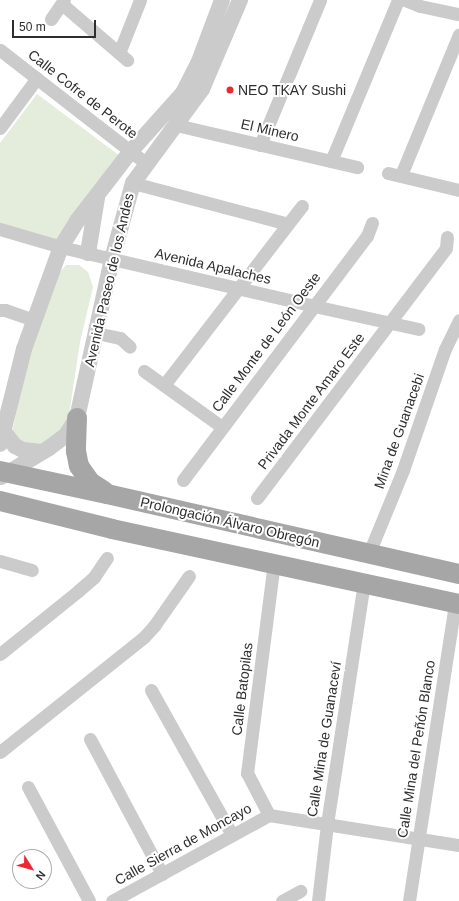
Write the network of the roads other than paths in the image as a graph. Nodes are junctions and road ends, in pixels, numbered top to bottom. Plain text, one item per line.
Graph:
1 (140, 0) edge
2 (222, 0) edge
3 (240, 0) edge
4 (320, 0) edge
5 (398, 0) edge
6 (405, 0) edge
7 (63, 2) edge
8 (459, 14) edge
9 (51, 19) dead end
10 (459, 34) edge
11 (0, 50) edge
12 (37, 78) junction
13 (176, 125) junction
14 (0, 128) edge
15 (260, 145) junction
16 (131, 151) junction
17 (331, 161) junction
18 (147, 164) junction
19 (356, 167) dead end
20 (388, 173) dead end
21 (401, 175) junction
22 (133, 183) junction
23 (459, 190) edge
24 (98, 194) junction
25 (302, 206) dead end
26 (372, 222) dead end
27 (288, 224) junction
28 (0, 228) edge
29 (447, 238) dead end
30 (61, 247) junction
31 (88, 253) junction
32 (112, 259) junction
33 (238, 289) junction
34 (314, 306) junction
35 (0, 310) edge
36 (34, 320) junction
37 (459, 320) edge
38 (391, 322) junction
39 (419, 329) dead end
40 (96, 333) junction
41 (130, 347) dead end
42 (144, 371) dead end
43 (164, 385) junction
44 (77, 418) junction
45 (222, 427) junction
46 (2, 438) edge
47 (41, 452) junction
48 (2, 474) edge
49 (183, 480) dead end
50 (112, 495) junction
51 (257, 498) dead end
52 (0, 501) edge
53 (112, 529) junction
54 (369, 553) junction
55 (107, 558) dead end
56 (0, 561) edge
57 (274, 562) junction
58 (32, 570) dead end
59 (456, 573) edge
60 (189, 576) dead end
61 (364, 582) junction
62 (421, 595) junction
63 (457, 603) edge
64 (0, 654) edge
65 (151, 690) dead end
66 (90, 739) dead end
67 (0, 752) edge
68 (28, 787) dead end
69 (269, 815) junction
70 (327, 824) junction
71 (232, 835) junction
72 (418, 839) junction
73 (459, 845) edge
74 (162, 874) junction
75 (300, 891) dead end
76 (89, 901) edge
77 (112, 901) edge
78 (282, 901) edge
79 (318, 901) edge
80 (409, 901) edge

1 - 7 street
2 - 16 street, Avenida Paseo de los Andes
3 - 13 street, Avenida Paseo de los Andes
4 - 15 street
5 - 17 street
6 - 8 street
7 - 9 street
10 - 21 street
11 - 12 street, Calle Cofre de Perote
12 - 14 street
12 - 16 street, Calle Cofre de Perote
13 - 15 street, El Minero
13 - 18 street, Avenida Paseo de los Andes
15 - 17 street, El Minero
16 - 18 street, Calle Cofre de Perote
16 - 24 street, Avenida Paseo de los Andes
17 - 19 street, El Minero
18 - 22 street, Avenida Paseo de los Andes
20 - 21 street
21 - 23 street
22 - 27 street
22 - 32 street, Avenida Paseo de los Andes
24 - 30 street, Avenida Paseo de los Andes
24 - 31 street
25 - 27 street
26 - 34 street, Calle Monte de León Oeste
27 - 33 street
28 - 30 street, Avenida Apalaches
29 - 38 street, Privada Monte Amaro Este
30 - 31 street, Avenida Apalaches
30 - 36 street, Avenida Paseo de los Andes
31 - 32 street, Avenida Apalaches
32 - 33 street, Avenida Apalaches
32 - 40 street, Avenida Paseo de los Andes
33 - 34 street, Avenida Apalaches
33 - 43 street
34 - 38 street, Avenida Apalaches
34 - 45 street, Calle Monte de León Oeste
35 - 36 street
36 - 46 street, Avenida Paseo de los Andes
37 - 54 street, Mina de Guanacebi
38 - 39 street, Avenida Apalaches
38 - 51 street, Privada Monte Amaro Este
40 - 41 street
40 - 44 street, Avenida Paseo de los Andes
42 - 43 street
43 - 45 street
44 - 47 street, Avenida Paseo de los Andes
44 - 50 main road
45 - 49 street, Calle Monte de León Oeste
46 - 47 street
47 - 48 street, Avenida Paseo de los Andes
48 - 50 main road, Prolongación Álvaro Obregón
50 - 53 main road
50 - 54 main road, Prolongación Álvaro Obregón
52 - 53 main road, Prolongación Álvaro Obregón
53 - 57 main road, Prolongación Álvaro Obregón
54 - 59 main road, Prolongación Álvaro Obregón
55 - 64 street
56 - 58 street
57 - 61 main road, Prolongación Álvaro Obregón
57 - 69 street, Calle Batopilas
59 - 62 main road
60 - 67 street
61 - 62 main road, Prolongación Álvaro Obregón
61 - 70 street, Calle Mina de Guanaceví
62 - 63 main road, Prolongación Álvaro Obregón
63 - 72 street, Calle Mina del Peñón Blanco
65 - 71 street
66 - 74 street
68 - 76 street
69 - 70 street
69 - 71 street, Calle Sierra de Moncayo
70 - 72 street
70 - 79 street, Calle Mina de Guanaceví
71 - 74 street, Calle Sierra de Moncayo
72 - 73 street
72 - 80 street, Calle Mina del Peñón Blanco
74 - 77 street, Calle Sierra de Moncayo
75 - 78 street

